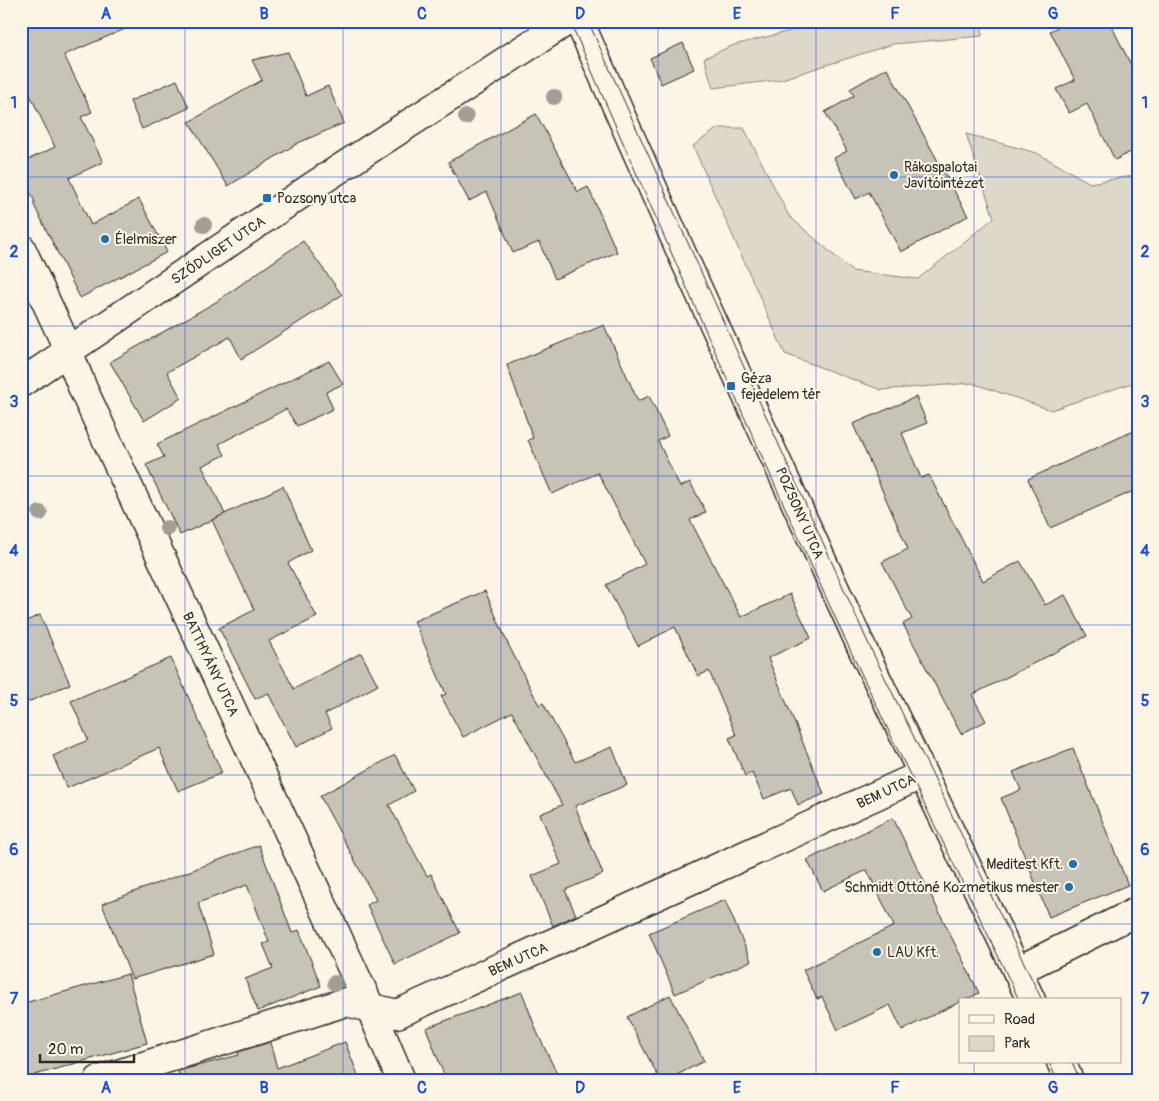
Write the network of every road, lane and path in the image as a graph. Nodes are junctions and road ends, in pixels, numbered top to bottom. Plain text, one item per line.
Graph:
1 (567, 21) edge
2 (579, 21) edge
3 (21, 248) edge
4 (68, 352) junction
5 (21, 383) edge
6 (921, 775) junction
7 (1138, 912) edge
8 (1017, 970) junction
9 (1030, 998) edge
10 (370, 1007) junction
11 (1062, 1064) edge
12 (99, 1080) edge
13 (401, 1080) edge
14 (1069, 1080) edge

1 - 4 street, SZŐDLIGET UTCA
2 - 6 street, POZSONY UTCA
3 - 4 street, BATTHYÁNY UTCA
4 - 5 street, SZŐDLIGET UTCA
4 - 10 street, BATTHYÁNY UTCA
6 - 8 street, POZSONY UTCA
6 - 10 street, BEM UTCA
7 - 8 street
8 - 9 street, POZSONY UTCA
10 - 12 street, BEM UTCA
10 - 13 street, BATTHYÁNY UTCA
11 - 14 street

